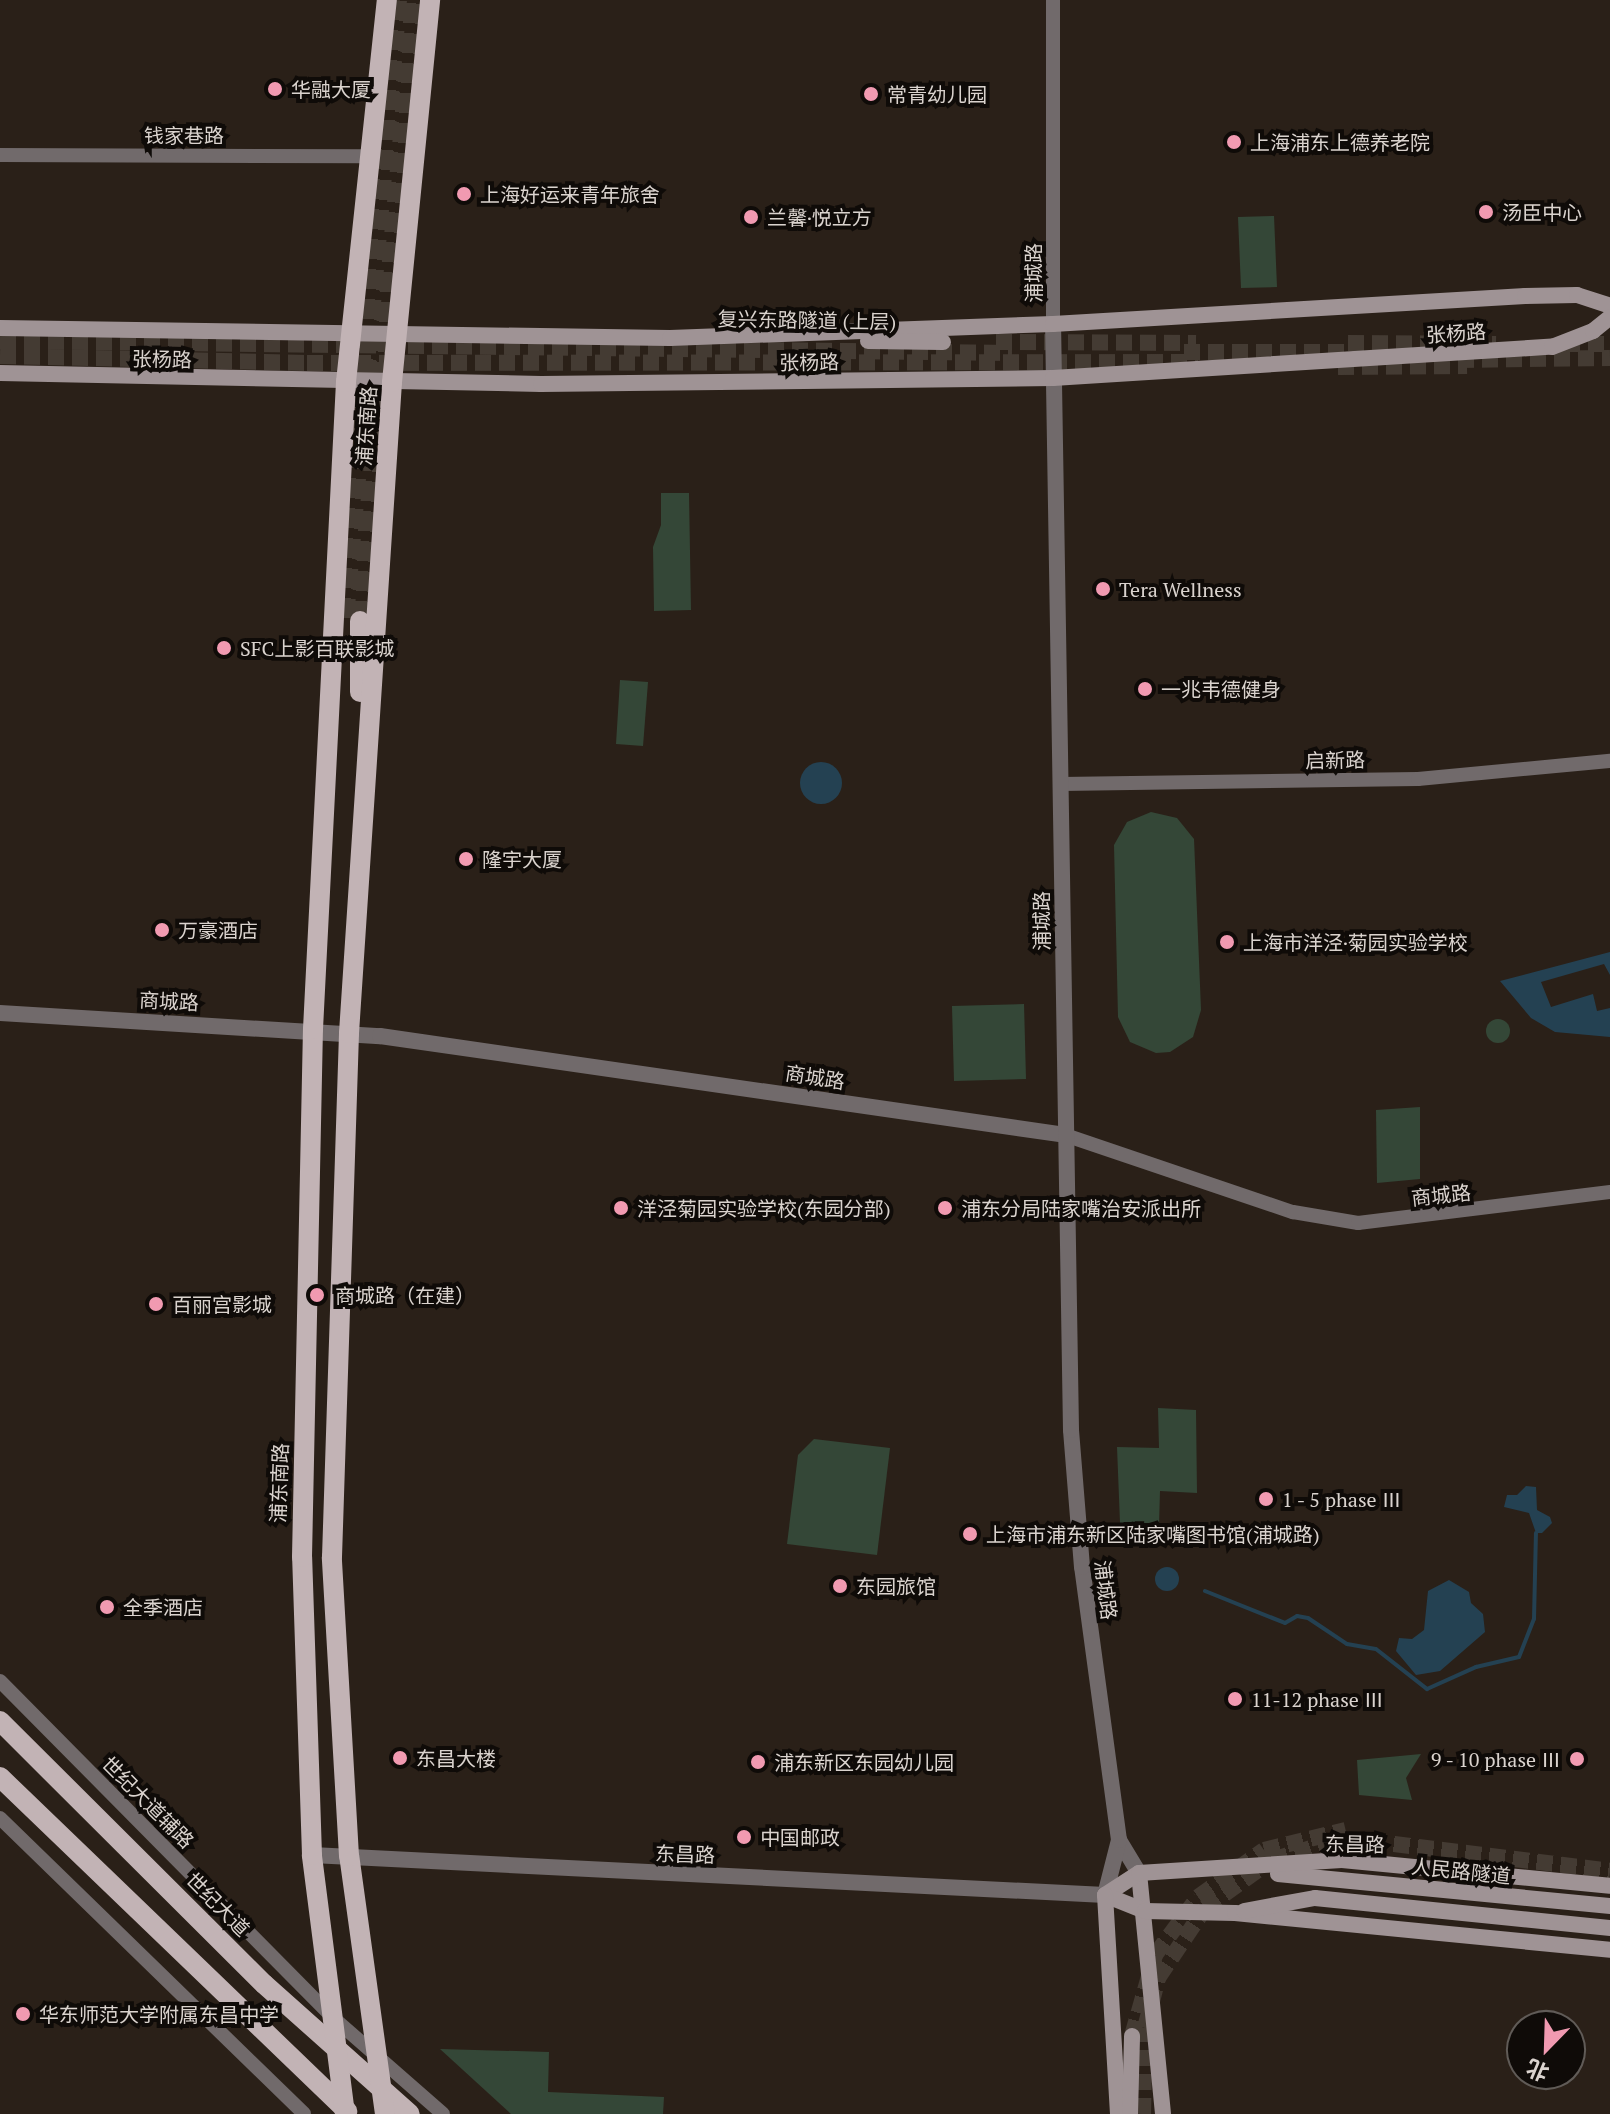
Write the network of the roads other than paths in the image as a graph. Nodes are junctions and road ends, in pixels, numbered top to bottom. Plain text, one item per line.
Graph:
1 (387, 0) edge
2 (430, 0) edge
3 (1053, 0) edge
4 (0, 155) edge
5 (369, 156) junction
6 (1610, 306) edge
7 (1610, 317) edge
8 (1053, 324) junction
9 (0, 328) edge
10 (349, 336) junction
11 (397, 338) junction
12 (670, 338) junction
13 (943, 342) dead end
14 (0, 360) edge
15 (945, 372) dead end
16 (0, 374) edge
17 (1053, 378) junction
18 (651, 381) junction
19 (346, 382) junction
20 (392, 382) junction
21 (1610, 761) edge
22 (1061, 784) junction
23 (322, 851) junction
24 (361, 856) junction
25 (0, 1013) edge
26 (313, 1029) junction
27 (349, 1033) junction
28 (1065, 1135) junction
29 (1610, 1192) edge
30 (0, 1681) edge
31 (0, 1721) edge
32 (0, 1777) edge
33 (0, 1818) edge
34 (1119, 1840) junction
35 (312, 1855) junction
36 (349, 1856) junction
37 (1213, 1872) junction
38 (1139, 1873) junction
39 (1610, 1886) edge
40 (1105, 1895) junction
41 (1610, 1906) edge
42 (1145, 1911) junction
43 (1235, 1913) junction
44 (1610, 1928) edge
45 (1610, 1950) edge
46 (330, 2015) junction
47 (1132, 2036) tunnel mouth
48 (335, 2047) junction
49 (373, 2052) junction
50 (379, 2085) junction
51 (347, 2113) edge
52 (304, 2114) edge
53 (385, 2114) edge
54 (410, 2114) edge
55 (443, 2114) edge
56 (1118, 2114) edge
57 (1130, 2114) edge
58 (1163, 2114) edge

1 - 5 main road, 浦东南路
2 - 11 main road, 浦东南路
3 - 8 street, 浦城路
4 - 5 street, 钱家巷路
5 - 10 main road, 浦东南路
6 - 8 main road, 张杨路
7 - 17 main road, 张杨路
8 - 12 main road, 张杨路
8 - 17 street, 浦城路
9 - 10 main road, 张杨路
10 - 11 main road, 张杨路
10 - 19 main road, 浦东南路
11 - 12 main road, 张杨路
11 - 20 main road, 浦东南路
12 - 13 main road, 复兴东路隧道 (上层)
14 - 16 street
15 - 18 main road
16 - 19 main road, 张杨路
17 - 18 main road, 张杨路
17 - 22 street, 浦城路
18 - 20 main road, 张杨路
19 - 20 main road, 张杨路
19 - 23 main road, 浦东南路
20 - 24 main road, 浦东南路
21 - 22 street, 启新路
22 - 28 street, 浦城路
23 - 24 main road, 浦东南路
23 - 26 main road, 浦东南路
24 - 27 main road, 浦东南路
25 - 26 street, 商城路
26 - 27 street, 商城路
26 - 35 main road, 浦东南路
27 - 28 street, 商城路
27 - 36 main road, 浦东南路
28 - 29 street, 商城路
28 - 34 street, 浦城路
30 - 46 street, 世纪大道辅路
31 - 48 main road, 世纪大道
32 - 51 main road
33 - 52 street
34 - 38 street, 浦城路
34 - 40 street, 浦城路
35 - 36 street, 东昌路
35 - 46 main road, 浦东南路
36 - 40 street, 东昌路
36 - 49 main road, 浦东南路
37 - 38 main road, 东昌路
37 - 39 main road, 东昌路
37 - 41 main road, 人民路隧道
38 - 40 main road
38 - 42 main road, 浦城路
40 - 42 main road, 东昌路
40 - 56 main road, 浦城路
42 - 43 main road, 东昌路
42 - 58 main road, 浦城路
43 - 44 main road, 人民路隧道
43 - 45 main road, 东昌路
46 - 48 main road, 浦东南路
46 - 49 street, 世纪大道辅路
47 - 57 main road
48 - 50 main road, 世纪大道
48 - 51 main road, 浦东南路
49 - 50 main road, 浦东南路
49 - 55 street, 世纪大道辅路
50 - 53 main road, 浦东南路
50 - 54 main road, 世纪大道

